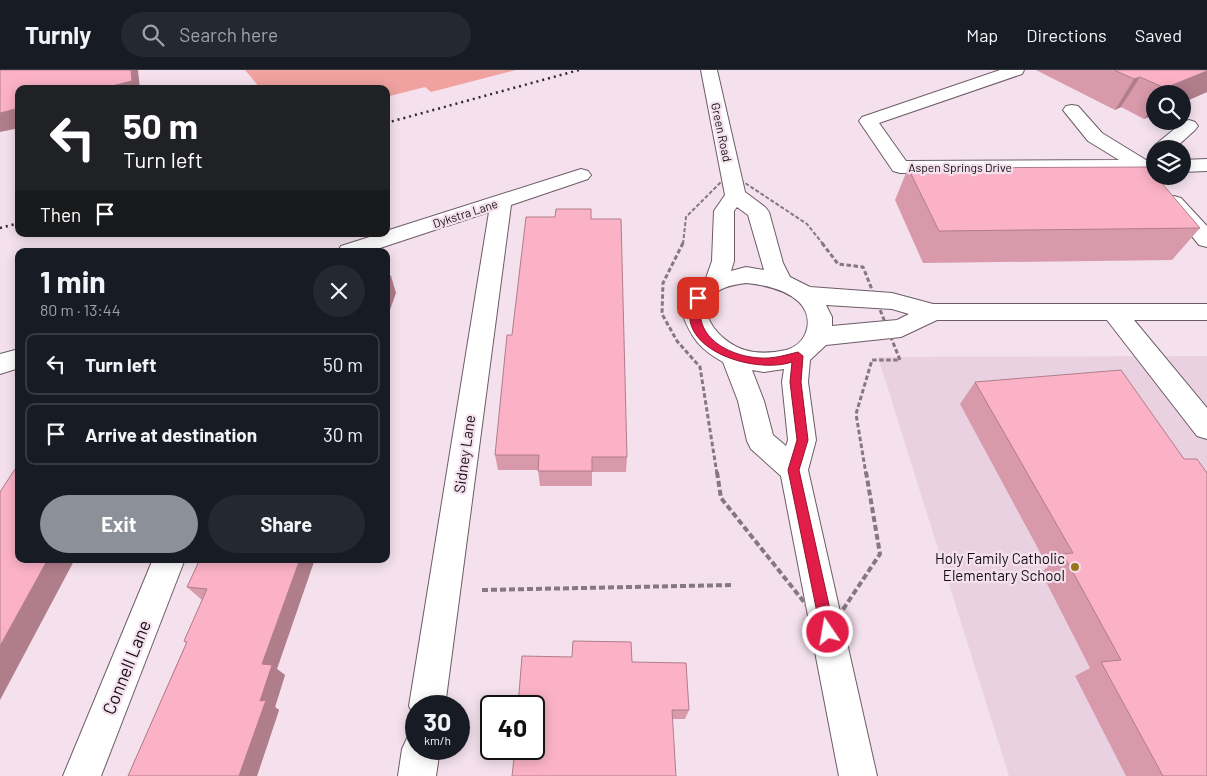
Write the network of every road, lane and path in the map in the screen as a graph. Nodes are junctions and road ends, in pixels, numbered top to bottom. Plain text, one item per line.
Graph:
1 (709, 70) edge
2 (1016, 70) edge
3 (1072, 110) dead end
4 (1184, 130) edge
5 (1173, 140) edge
6 (1146, 166) edge
7 (1191, 166) edge
8 (1207, 166) edge
9 (1146, 171) edge
10 (730, 173) junction
11 (581, 175) dead end
12 (1165, 185) edge
13 (735, 195) junction
14 (501, 201) junction
15 (1207, 240) edge
16 (358, 248) edge
17 (780, 280) junction
18 (716, 282) junction
19 (805, 295) junction
20 (875, 300) junction
21 (933, 312) junction
22 (1114, 312) junction
23 (1207, 312) edge
24 (886, 329) junction
25 (818, 337) junction
26 (798, 356) junction
27 (734, 357) junction
28 (15, 359) edge
29 (0, 364) edge
30 (1205, 424) edge
31 (794, 470) junction
32 (167, 563) edge
33 (732, 585) dead end
34 (444, 590) junction
35 (828, 632) junction
36 (429, 695) edge
37 (419, 760) edge
38 (82, 776) edge
39 (417, 776) edge
40 (858, 776) edge

1 - 10 street, Green Road
2 - 9 street, Aspen Springs Drive
3 - 6 street
4 - 5 street
7 - 8 street
10 - 13 street, Green Road
10 - 20 path
11 - 14 street, Dykstra Lane
12 - 15 street
13 - 17 street
13 - 18 street
14 - 16 street, Dykstra Lane
14 - 34 street, Sidney Lane
17 - 18 street
17 - 19 street
18 - 27 street
19 - 20 street
19 - 25 street
20 - 21 street
20 - 24 path
21 - 22 street
21 - 24 street
22 - 23 street
22 - 30 street
24 - 25 street
24 - 35 path
25 - 26 street
26 - 27 street
26 - 31 street
27 - 31 street
28 - 29 street
31 - 35 street
32 - 38 street, Connell Lane
33 - 34 path
34 - 36 street, Sidney Lane
35 - 40 street
37 - 39 street

